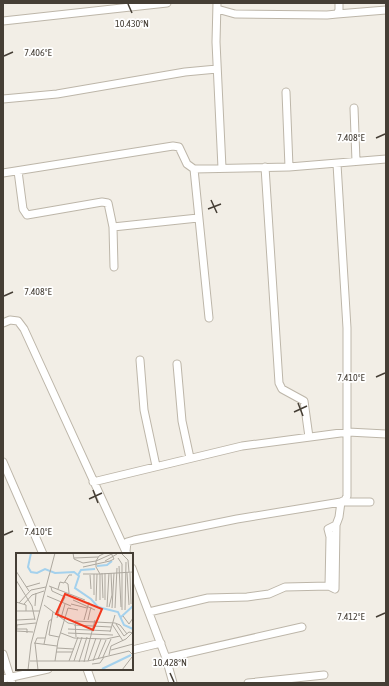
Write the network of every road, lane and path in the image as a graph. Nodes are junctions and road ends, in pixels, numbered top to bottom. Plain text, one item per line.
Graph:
1 (167, 3) edge
2 (339, 3) edge
3 (217, 6) edge
4 (386, 10) edge
5 (337, 14) junction
6 (3, 21) edge
7 (217, 69) junction
8 (286, 92) dead end
9 (3, 99) edge
10 (354, 108) dead end
11 (386, 159) edge
12 (356, 161) junction
13 (265, 166) junction
14 (335, 166) junction
15 (289, 167) junction
16 (222, 168) junction
17 (194, 169) junction
18 (18, 171) junction
19 (3, 173) edge
20 (198, 218) junction
21 (113, 227) junction
22 (114, 267) dead end
23 (209, 318) dead end
24 (3, 323) edge
25 (140, 360) dead end
26 (177, 364) dead end
27 (348, 432) junction
28 (386, 434) edge
29 (310, 437) junction
30 (190, 458) junction
31 (3, 462) edge
32 (156, 466) junction
33 (94, 482) junction
34 (341, 502) junction
35 (370, 502) dead end
36 (43, 553) edge
37 (126, 553) edge
38 (133, 571) edge
39 (149, 612) junction
40 (302, 628) dead end
41 (161, 643) junction
42 (133, 650) edge
43 (3, 654) edge
44 (166, 658) junction
45 (44, 670) edge
46 (87, 670) edge
47 (324, 675) dead end
48 (8, 680) edge
49 (92, 683) edge
50 (173, 683) edge
51 (248, 683) edge

1 - 6 street
2 - 5 street
3 - 5 street
3 - 7 street
4 - 5 street
7 - 9 street
7 - 16 street
8 - 15 street
10 - 12 street
11 - 12 street
12 - 14 street
13 - 15 street
13 - 16 street
13 - 29 street
14 - 15 street
14 - 27 street
16 - 17 street
17 - 18 street
17 - 20 street
18 - 19 street
18 - 21 street
20 - 21 street
20 - 23 street
21 - 22 street
24 - 33 street
25 - 32 street
26 - 30 street
27 - 28 street
27 - 29 street
27 - 34 street
29 - 30 street
30 - 32 street
31 - 36 street
32 - 33 street
33 - 37 street
34 - 35 street
34 - 37 street
34 - 39 street
38 - 39 street
39 - 41 street
40 - 44 street
41 - 42 street
41 - 44 street
43 - 48 street
44 - 50 street
45 - 48 street
46 - 49 street
47 - 51 street

